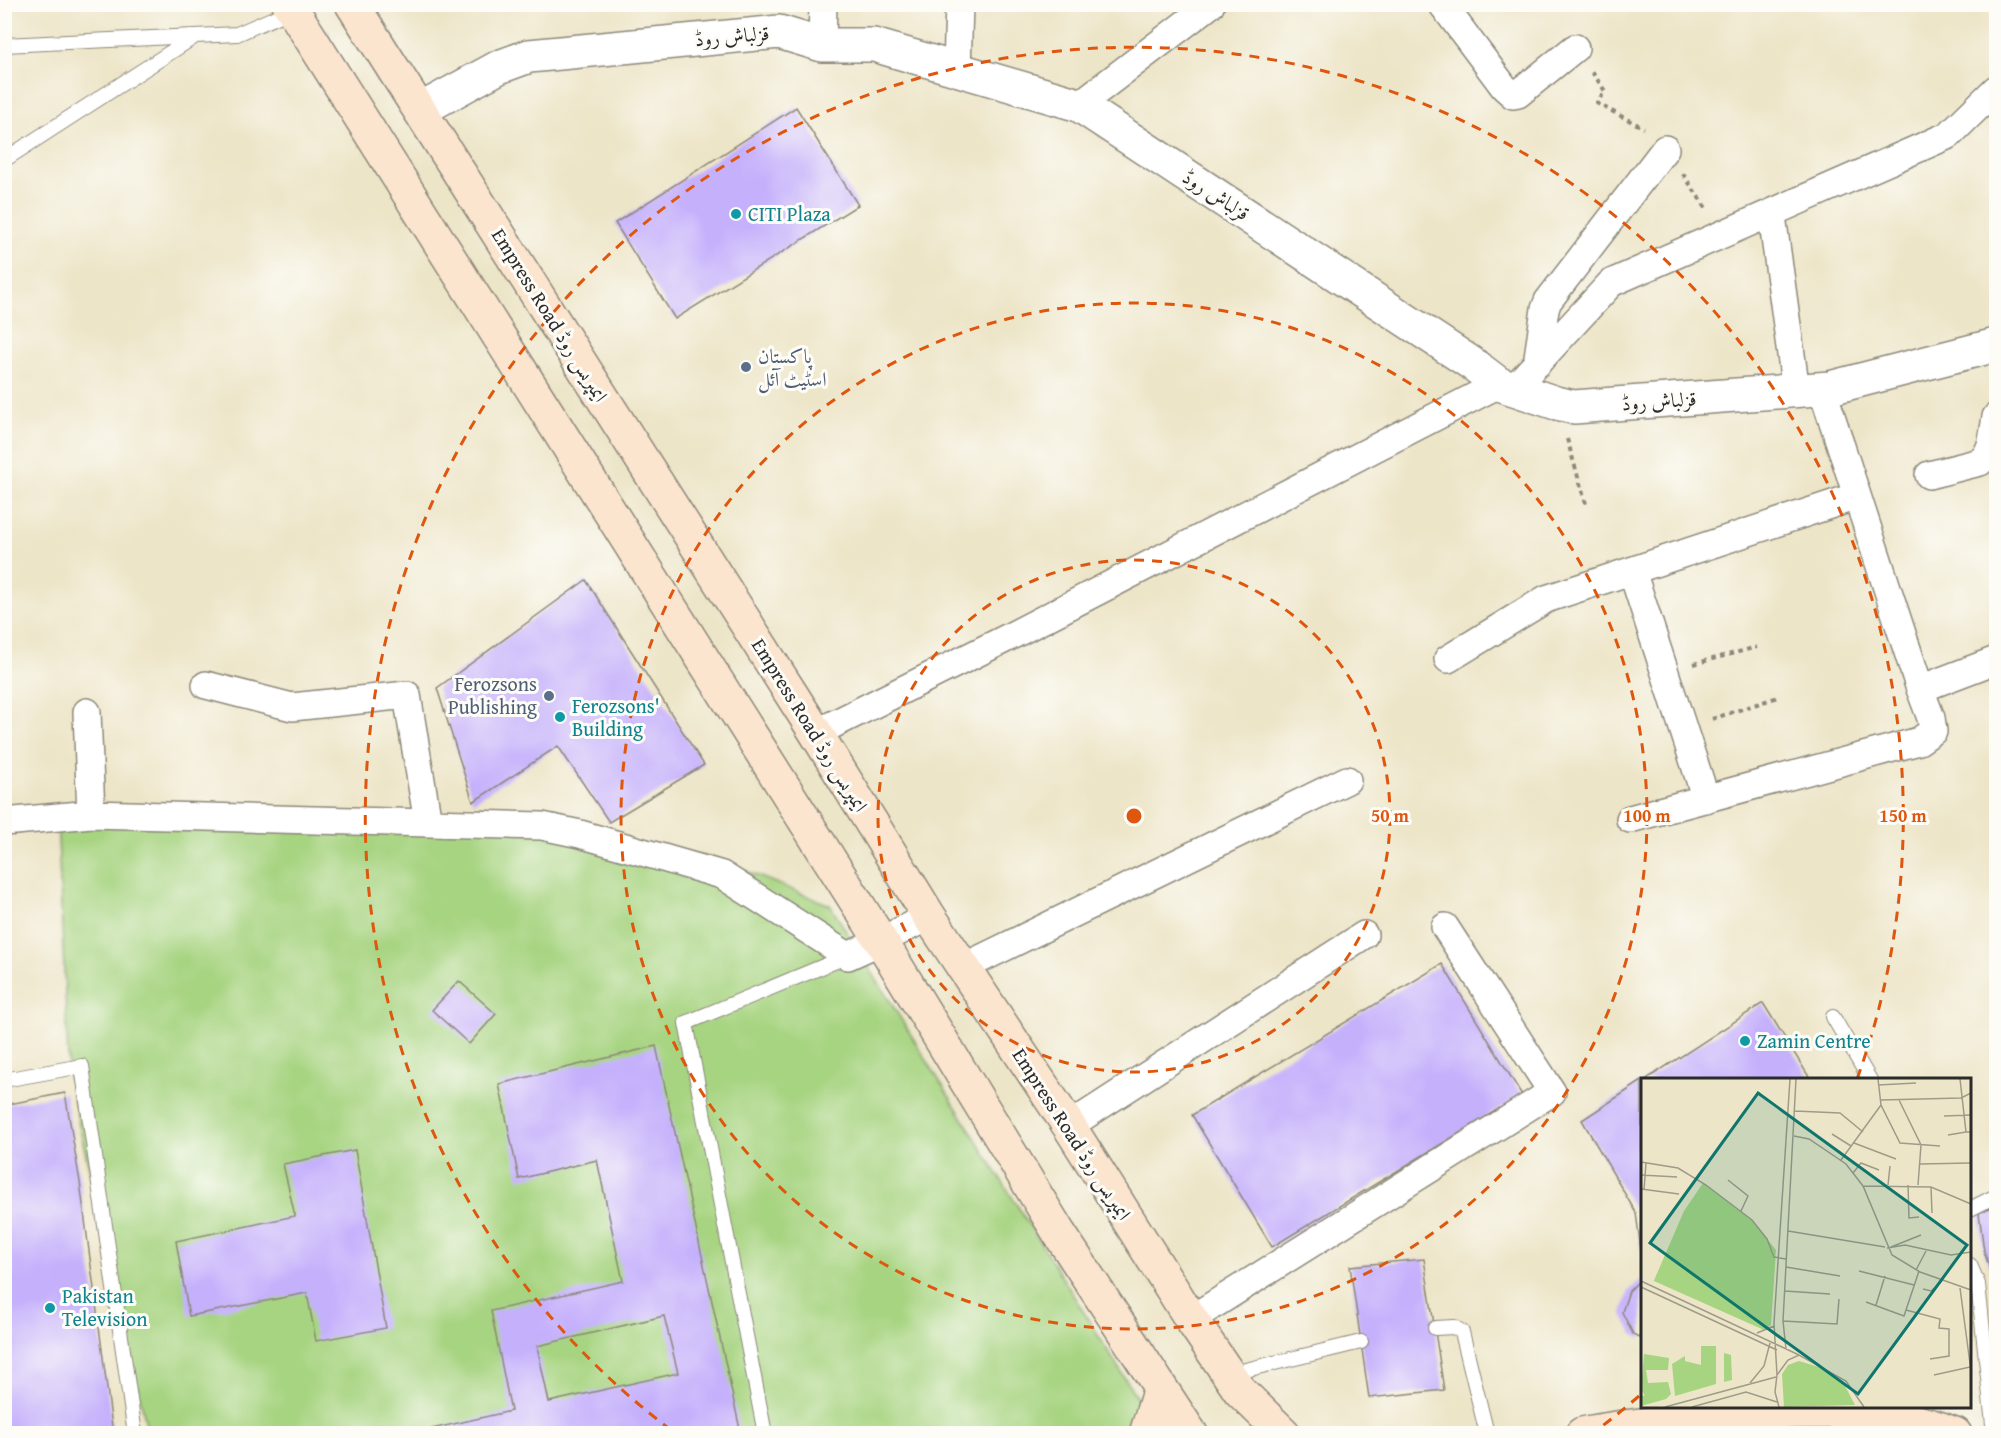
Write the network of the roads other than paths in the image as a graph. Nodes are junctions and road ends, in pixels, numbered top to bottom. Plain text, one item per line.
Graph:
1 (352, 4) edge
2 (823, 4) edge
3 (959, 4) edge
4 (1212, 4) edge
5 (1442, 4) edge
6 (291, 7) edge
7 (196, 36) junction
8 (4, 45) edge
9 (822, 45) junction
10 (1575, 48) dead end
11 (957, 69) junction
12 (1996, 88) edge
13 (1079, 105) junction
14 (420, 110) junction
15 (1665, 149) dead end
16 (4, 159) edge
17 (1773, 223) dead end
18 (1996, 345) edge
19 (1537, 364) junction
20 (1506, 386) junction
21 (1809, 390) junction
22 (1996, 417) edge
23 (1929, 475) dead end
24 (1857, 496) junction
25 (1632, 571) junction
26 (1448, 659) dead end
27 (1996, 660) edge
28 (206, 685) dead end
29 (1920, 689) junction
30 (87, 712) dead end
31 (816, 734) junction
32 (1347, 780) dead end
33 (1706, 799) junction
34 (91, 814) junction
35 (1630, 819) dead end
36 (4, 822) edge
37 (428, 823) junction
38 (929, 916) junction
39 (1445, 927) dead end
40 (1364, 935) dead end
41 (881, 941) junction
42 (848, 956) junction
43 (964, 967) junction
44 (1833, 1017) dead end
45 (1869, 1078) edge
46 (4, 1080) edge
47 (1069, 1126) junction
48 (1996, 1196) edge
49 (1971, 1208) edge
50 (1971, 1267) edge
51 (1191, 1319) junction
52 (1435, 1328) dead end
53 (1361, 1342) dead end
54 (1229, 1374) junction
55 (1160, 1388) junction
56 (135, 1434) edge
57 (765, 1434) edge
58 (1146, 1434) edge
59 (1191, 1434) edge
60 (1284, 1434) edge
61 (1487, 1434) edge
62 (1582, 1434) edge
63 (1955, 1434) edge
64 (1994, 1434) edge

1 - 14 main road, Empress Road ایمپریس روڈ
2 - 9 street
3 - 11 street
4 - 13 street
5 - 10 street
6 - 7 lane
6 - 41 main road
7 - 8 lane
7 - 16 lane
9 - 11 street, قزلباش روڈ
9 - 14 street, قزلباش روڈ
11 - 13 street, قزلباش روڈ
12 - 19 street
13 - 20 street, قزلباش روڈ
14 - 31 main road, Empress Road ایمپریس روڈ
15 - 19 street
17 - 21 street
18 - 21 street, قزلباش روڈ
19 - 20 street
20 - 21 street, قزلباش روڈ
20 - 31 street
21 - 24 street
22 - 23 street
24 - 25 street
24 - 29 street
25 - 26 street
25 - 33 street
27 - 29 street
28 - 37 street
29 - 33 street
30 - 34 street
31 - 38 main road, Empress Road ایمپریس روڈ
32 - 43 street
33 - 35 street
34 - 36 street
34 - 37 street
37 - 42 street
38 - 41 street
38 - 43 main road, Empress Road ایمپریس روڈ
39 - 51 street
40 - 47 street
41 - 42 street
41 - 55 main road
42 - 57 lane
43 - 47 main road, Empress Road ایمپریس روڈ
44 - 45 lane
46 - 56 lane
47 - 51 main road, Empress Road ایمپریس روڈ
48 - 49 lane
50 - 64 lane
51 - 54 main road, Empress Road ایمپریس روڈ
52 - 61 lane
53 - 54 lane
54 - 60 main road, Empress Road ایمپریس روڈ
55 - 58 main road
55 - 59 main road
62 - 63 main road

